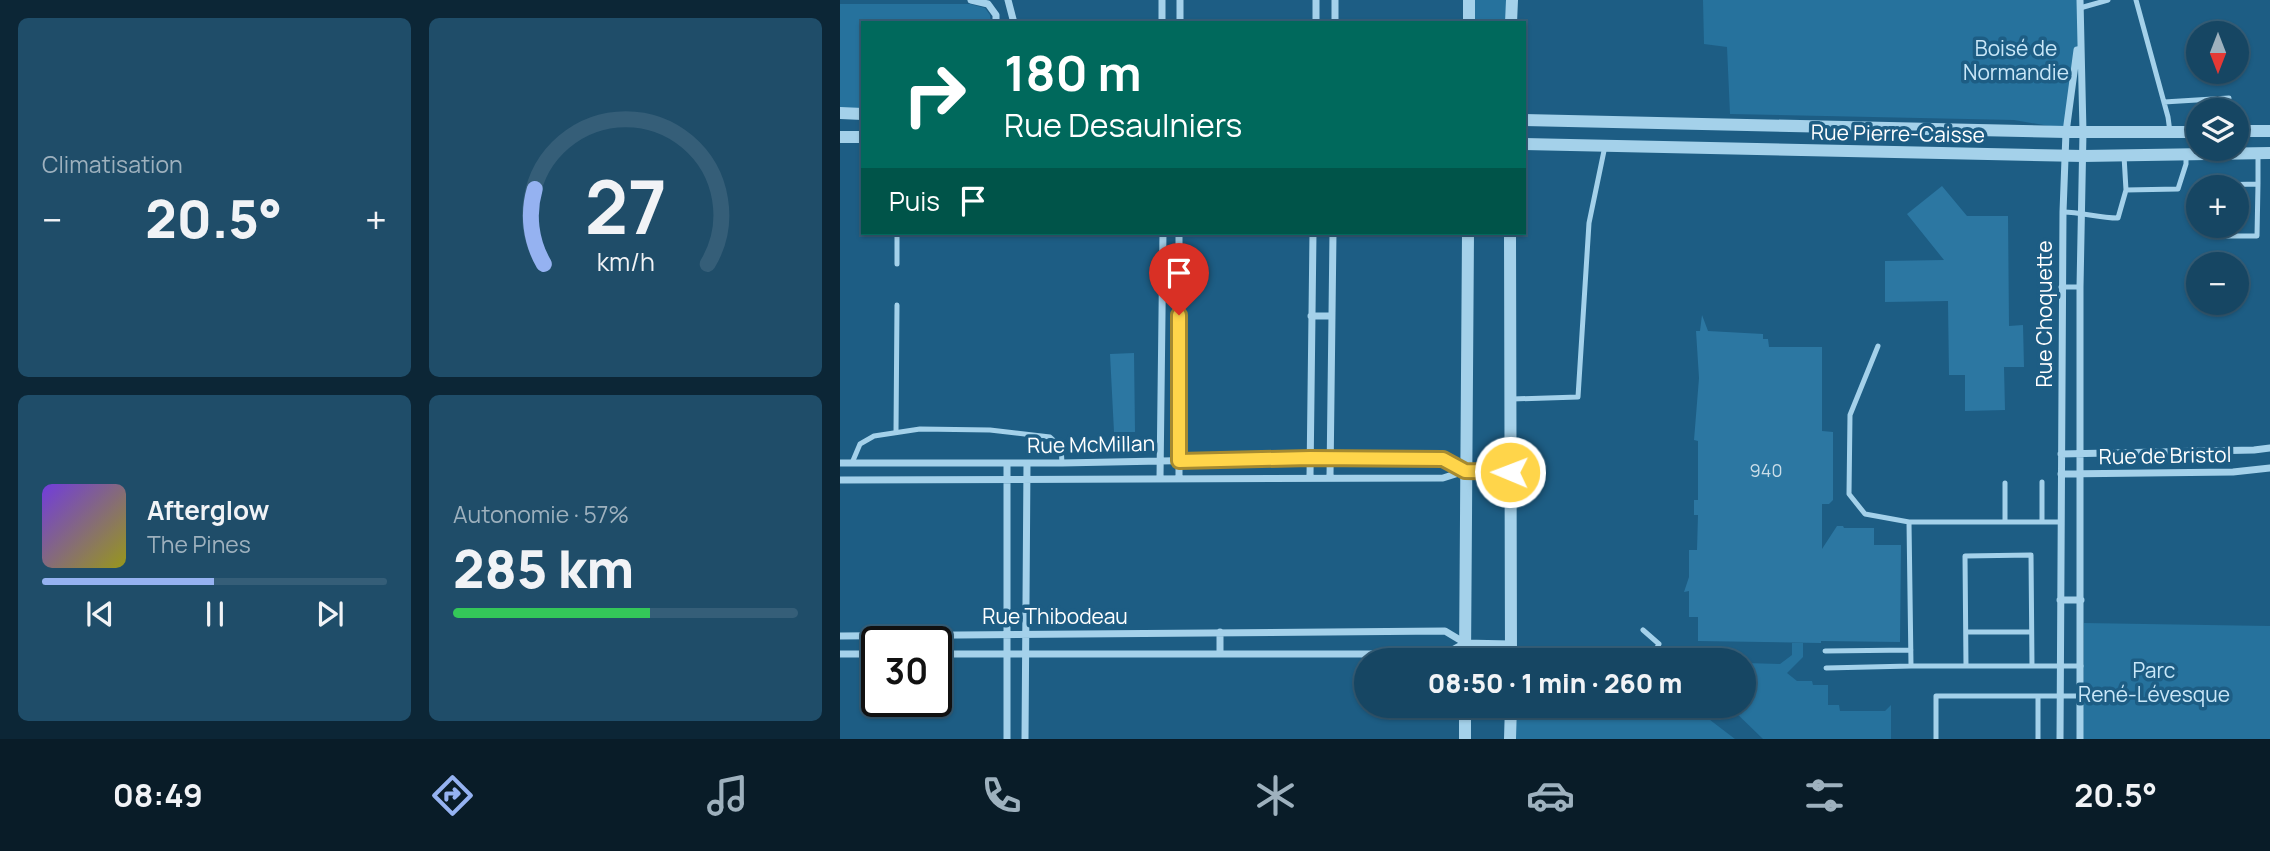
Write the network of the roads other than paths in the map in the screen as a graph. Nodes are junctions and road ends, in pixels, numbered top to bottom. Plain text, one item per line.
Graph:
1 (971, 0) edge
2 (1008, 0) edge
3 (1162, 0) edge
4 (1181, 0) edge
5 (1469, 0) edge
6 (1512, 0) edge
7 (2108, 0) edge
8 (2136, 0) edge
9 (990, 2) edge
10 (1316, 4) edge
11 (1335, 4) edge
12 (2080, 4) edge
13 (996, 21) edge
14 (1013, 21) edge
15 (1162, 21) edge
16 (1181, 21) edge
17 (1469, 21) edge
18 (1511, 21) edge
19 (2080, 29) junction
20 (2186, 101) edge
21 (2164, 102) junction
22 (840, 113) edge
23 (861, 114) edge
24 (1526, 120) edge
25 (1605, 122) junction
26 (1657, 123) junction
27 (1735, 125) junction
28 (1821, 127) junction
29 (2249, 131) edge
30 (2270, 131) edge
31 (2066, 132) junction
32 (2083, 132) junction
33 (2170, 132) junction
34 (2186, 132) edge
35 (840, 137) edge
36 (861, 137) edge
37 (1526, 144) edge
38 (1605, 146) junction
39 (1656, 147) junction
40 (1733, 149) junction
41 (1820, 151) junction
42 (2264, 153) edge
43 (2186, 154) edge
44 (2066, 156) junction
45 (2083, 156) junction
46 (2124, 156) junction
47 (2186, 161) edge
48 (2249, 184) edge
49 (2258, 184) junction
50 (2126, 190) junction
51 (2063, 212) junction
52 (2081, 212) junction
53 (897, 235) edge
54 (1163, 235) edge
55 (1180, 235) edge
56 (1313, 235) edge
57 (1333, 235) edge
58 (1468, 235) edge
59 (1510, 235) edge
60 (2249, 236) edge
61 (897, 264) dead end
62 (2061, 287) junction
63 (2080, 287) junction
64 (1162, 290) junction
65 (1179, 291) junction
66 (897, 305) dead end
67 (1311, 316) junction
68 (1332, 316) junction
69 (1878, 346) dead end
70 (1510, 400) junction
71 (896, 432) junction
72 (2270, 448) edge
73 (2061, 454) junction
74 (2080, 454) junction
75 (1310, 458) junction
76 (1331, 459) junction
77 (1160, 461) junction
78 (1179, 461) junction
79 (840, 463) edge
80 (852, 463) junction
81 (1007, 463) junction
82 (1027, 463) junction
83 (1062, 463) junction
84 (2270, 468) edge
85 (1465, 471) junction
86 (1510, 472) junction
87 (2081, 473) junction
88 (2061, 474) junction
89 (1310, 477) junction
90 (1330, 477) junction
91 (1006, 478) junction
92 (1027, 478) junction
93 (1063, 478) junction
94 (1160, 478) junction
95 (1179, 478) junction
96 (840, 480) edge
97 (2042, 482) dead end
98 (2005, 483) dead end
99 (1909, 522) junction
100 (2005, 522) junction
101 (2042, 522) junction
102 (2060, 522) junction
103 (2060, 600) junction
104 (2081, 600) junction
105 (1643, 630) dead end
106 (1220, 632) junction
107 (1966, 632) junction
108 (2031, 632) junction
109 (1007, 633) junction
110 (1026, 634) junction
111 (844, 636) edge
112 (1465, 643) junction
113 (1510, 644) junction
114 (1465, 648) edge
115 (1510, 648) edge
116 (1657, 648) edge
117 (1911, 650) junction
118 (1825, 651) dead end
119 (1220, 653) junction
120 (844, 654) edge
121 (952, 654) edge
122 (1008, 654) junction
123 (1025, 654) junction
124 (1911, 666) junction
125 (1966, 666) junction
126 (2032, 666) junction
127 (2060, 666) junction
128 (2081, 666) junction
129 (1826, 668) dead end
130 (2038, 696) junction
131 (2060, 696) junction
132 (2081, 696) junction
133 (1465, 718) edge
134 (1511, 718) edge
135 (1007, 739) edge
136 (1025, 739) edge
137 (1465, 739) edge
138 (1510, 739) edge
139 (1936, 739) edge
140 (2038, 739) edge
141 (2060, 739) edge
142 (2080, 739) edge

1 - 9 street
2 - 14 street
3 - 15 street
4 - 16 street
5 - 17 street
6 - 18 street
7 - 12 lane
8 - 21 lane
9 - 13 street
10 - 11 street
12 - 19 street, Rue Choquette
19 - 31 street, Rue Choquette
19 - 32 street, Rue Choquette
20 - 21 lane
21 - 33 lane
22 - 23 street
24 - 25 street, Rue Pierre-Caisse
25 - 26 street, Rue Pierre-Caisse
25 - 38 street
26 - 27 street, Rue Pierre-Caisse
26 - 39 street
27 - 28 street, Rue Pierre-Caisse
27 - 40 street
28 - 31 street, Rue Pierre-Caisse
28 - 41 street
29 - 30 street
31 - 32 street, Rue Pierre-Caisse
31 - 44 street, Rue Choquette
32 - 33 street, Rue Pierre-Caisse
32 - 45 street, Rue Choquette
33 - 34 street, Rue Pierre-Caisse
35 - 36 street
37 - 38 street, Rue Pierre-Caisse
38 - 39 street, Rue Pierre-Caisse
38 - 70 lane
39 - 40 street, Rue Pierre-Caisse
40 - 41 street, Rue Pierre-Caisse
41 - 44 street, Rue Pierre-Caisse
42 - 49 lane
43 - 46 street, Rue Pierre-Caisse
44 - 45 street, Rue Pierre-Caisse
44 - 51 street, Rue Choquette
45 - 46 street, Rue Pierre-Caisse
45 - 52 street, Rue Choquette
46 - 50 lane
47 - 50 lane
48 - 49 lane
49 - 60 lane
50 - 52 lane
51 - 52 lane
51 - 62 street, Rue Choquette
52 - 63 street, Rue Choquette
53 - 61 lane
54 - 64 street
55 - 65 street
56 - 67 street
57 - 68 street
58 - 85 street
59 - 70 street
62 - 63 lane
62 - 73 street, Rue Choquette
63 - 74 street, Rue Choquette
64 - 65 lane
64 - 77 street
65 - 78 street
66 - 71 lane
67 - 68 street
67 - 75 street
68 - 76 street
69 - 99 lane
70 - 86 street
71 - 80 lane
71 - 83 lane
72 - 74 street, Rue de Bristol
73 - 74 street, Rue de Bristol
73 - 88 street, Rue Choquette
74 - 87 street, Rue Choquette
75 - 76 street, Rue McMillan
75 - 78 street, Rue McMillan
75 - 89 street
76 - 85 street, Rue McMillan
76 - 90 street
77 - 78 street, Rue McMillan
77 - 83 street, Rue McMillan
77 - 94 street
78 - 95 street
79 - 80 street, Rue McMillan
80 - 81 street, Rue McMillan
81 - 82 street, Rue McMillan
81 - 91 street
82 - 83 street, Rue McMillan
82 - 92 street
83 - 93 street
84 - 87 street, Rue de Bristol
85 - 86 street, Rue McMillan
85 - 90 street, Rue McMillan
85 - 112 street
86 - 113 street
87 - 88 street, Rue de Bristol
87 - 104 street, Rue Choquette
88 - 102 street, Rue Choquette
89 - 90 street, Rue McMillan
89 - 95 street, Rue McMillan
91 - 92 street, Rue McMillan
91 - 96 street, Rue McMillan
91 - 109 street
92 - 93 street, Rue McMillan
92 - 110 street
93 - 94 street, Rue McMillan
94 - 95 street, Rue McMillan
97 - 101 lane
98 - 100 lane
99 - 100 lane
99 - 117 lane
100 - 101 lane
101 - 102 lane
102 - 103 street, Rue Choquette
103 - 104 street
103 - 127 street, Rue Choquette
104 - 128 street, Rue Choquette
105 - 116 lane
106 - 110 street, Rue Thibodeau
106 - 112 street, Rue Thibodeau
106 - 119 street
107 - 108 lane
107 - 108 lane
107 - 125 lane
108 - 126 lane
109 - 110 street, Rue Thibodeau
109 - 111 street, Rue Thibodeau
109 - 122 street
110 - 123 street
111 - 120 street, Rue Thibodeau
112 - 113 street, Rue Thibodeau
112 - 114 street
112 - 119 street, Rue Thibodeau
113 - 115 street
117 - 118 lane
117 - 124 lane
119 - 123 street, Rue Thibodeau
121 - 122 street, Rue Thibodeau
122 - 123 street, Rue Thibodeau
122 - 135 street
123 - 136 street
124 - 125 lane
124 - 129 lane
125 - 126 lane
126 - 127 lane
127 - 128 lane
127 - 131 street, Rue Choquette
128 - 132 street, Rue Choquette
130 - 131 lane
130 - 139 lane
130 - 140 lane
131 - 132 lane
131 - 141 street, Rue Choquette
132 - 142 street, Rue Choquette
133 - 137 street
134 - 138 street

